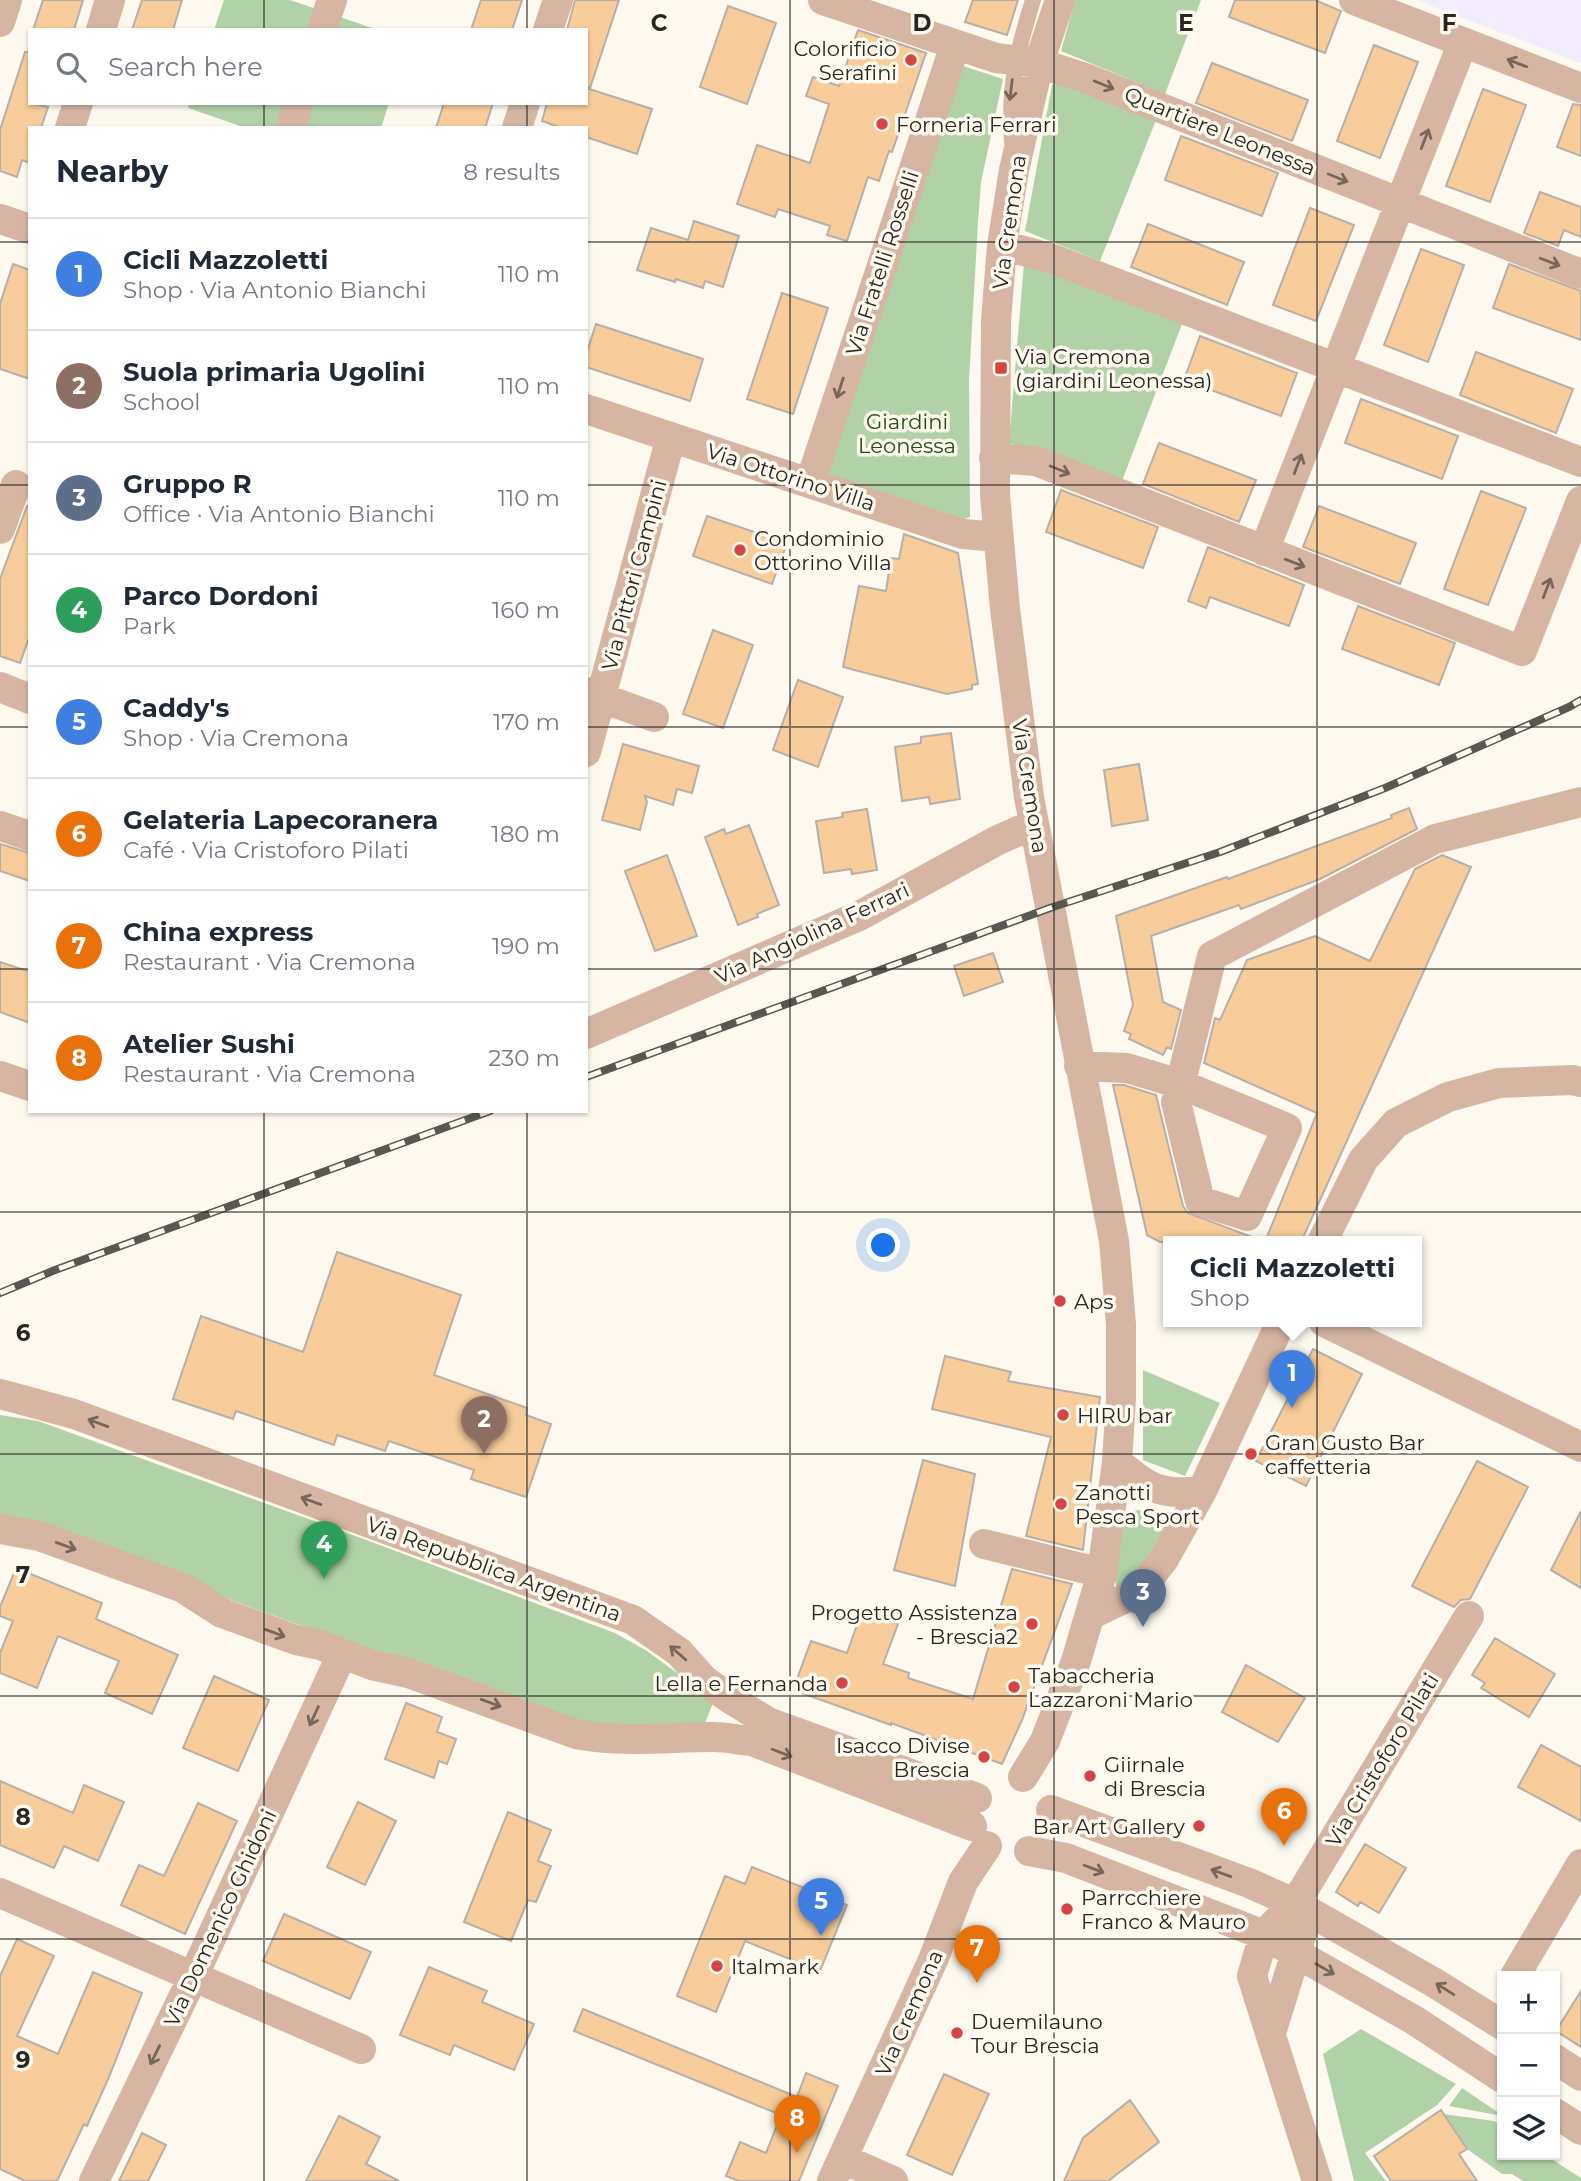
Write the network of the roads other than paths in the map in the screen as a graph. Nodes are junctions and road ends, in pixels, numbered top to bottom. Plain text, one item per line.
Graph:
1 (7, 0) edge
2 (110, 0) edge
3 (331, 0) edge
4 (558, 0) edge
5 (823, 0) edge
6 (1032, 0) edge
7 (1059, 0) edge
8 (1354, 0) edge
9 (0, 22) edge
10 (102, 28) edge
11 (323, 28) edge
12 (549, 28) edge
13 (1463, 42) junction
14 (955, 45) junction
15 (1027, 62) junction
16 (1581, 88) edge
17 (77, 105) edge
18 (297, 105) edge
19 (523, 105) edge
20 (71, 126) edge
21 (291, 126) edge
22 (518, 126) edge
23 (1400, 203) junction
24 (0, 219) edge
25 (28, 228) edge
26 (1002, 245) junction
27 (1581, 274) edge
28 (1335, 367) junction
29 (588, 410) edge
30 (671, 437) junction
31 (994, 458) junction
32 (1581, 462) edge
33 (810, 483) junction
34 (15, 485) edge
35 (1581, 500) edge
36 (0, 529) edge
37 (998, 537) junction
38 (1264, 551) junction
39 (0, 687) edge
40 (594, 695) edge
41 (28, 698) edge
42 (654, 717) dead end
43 (588, 738) edge
44 (1581, 803) edge
45 (1034, 824) junction
46 (0, 826) edge
47 (28, 835) edge
48 (588, 1033) edge
49 (1079, 1066) junction
50 (0, 1076) edge
51 (1581, 1082) edge
52 (1180, 1083) junction
53 (28, 1085) edge
54 (1325, 1236) edge
55 (1280, 1327) edge
56 (1334, 1327) edge
57 (0, 1394) edge
58 (1581, 1447) edge
59 (1117, 1462) junction
60 (1202, 1491) junction
61 (0, 1529) edge
62 (984, 1544) dead end
63 (1102, 1573) junction
64 (1090, 1615) junction
65 (1469, 1616) dead end
66 (342, 1654) junction
67 (729, 1698) junction
68 (716, 1737) junction
69 (1023, 1777) junction
70 (1051, 1810) junction
71 (979, 1823) junction
72 (1029, 1852) junction
73 (1581, 1864) edge
74 (0, 1893) edge
75 (1294, 1903) junction
76 (1264, 1935) junction
77 (1296, 1952) junction
78 (1518, 1971) edge
79 (193, 1977) junction
80 (1497, 2013) edge
81 (1271, 2033) junction
82 (361, 2049) dead end
83 (1560, 2062) edge
84 (1497, 2075) edge
85 (1581, 2076) edge
86 (1560, 2116) edge
87 (1581, 2130) edge
88 (838, 2170) edge
89 (94, 2181) edge
90 (893, 2181) edge
91 (1317, 2181) edge

1 - 9 street
2 - 10 street
3 - 11 street
4 - 12 street
5 - 14 street, Quartiere Leonessa
6 - 15 lane
7 - 15 street, Via Cremona
8 - 13 street
16 -> 13 street
23 -> 13 street
14 - 15 street, Quartiere Leonessa
14 -> 33 street, Via Fratelli Rosselli
15 -> 23 street, Quartiere Leonessa
15 - 26 street, Via Cremona
17 - 20 street
18 - 21 street
19 - 22 street
23 -> 27 street, Quartiere Leonessa
23 - 28 street
24 - 25 street
26 - 28 street
26 - 31 street, Via Cremona
28 - 32 street
38 -> 28 street
29 - 30 street, Via Ottorino Villa
30 - 33 street, Via Ottorino Villa
30 - 40 street, Via Pittori Campini
31 - 37 street, Via Cremona
31 -> 38 street
33 - 37 street, Via Ottorino Villa
34 - 36 street
38 -> 35 street
37 - 45 street, Via Cremona
39 - 41 street
40 - 42 street
40 - 43 street, Via Pittori Campini
44 - 52 street
45 - 48 street, Via Angiolina Ferrari
45 - 49 street, Via Cremona
46 - 47 street
49 - 52 street
49 - 59 street, Via Cremona
50 - 53 street
51 - 54 street
52 - 52 street
55 - 60 street
56 - 58 street
67 -> 57 street, Via Repubblica Argentina
59 - 60 street
59 - 63 street, Via Cremona
60 - 64 street
61 -> 66 street, Via Repubblica Argentina
62 - 63 street
63 - 64 street, Via Cremona
64 - 69 street, Via Cremona
65 - 75 street, Via Cristoforo Pilati
66 -> 68 street, Via Repubblica Argentina
66 -> 79 street, Via Domenico Ghidoni
67 - 68 street
67 - 71 street, Via Repubblica Argentina
68 -> 71 street, Via Repubblica Argentina
69 - 70 street
69 - 71 street
70 - 72 street
75 -> 70 street
71 - 72 street, Via Repubblica Argentina
71 - 88 street, Via Cremona
72 -> 76 street, Via Repubblica Argentina
73 - 78 street
74 - 79 street
75 - 76 street, Via Cristoforo Pilati
75 - 77 street
80 -> 75 street
76 - 77 street, Via Repubblica Argentina
76 - 81 street
77 - 81 street
77 -> 84 street, Via Repubblica Argentina
79 - 82 street
79 -> 89 street, Via Domenico Ghidoni
81 - 91 street
83 - 85 street
86 - 87 street
88 - 90 street

